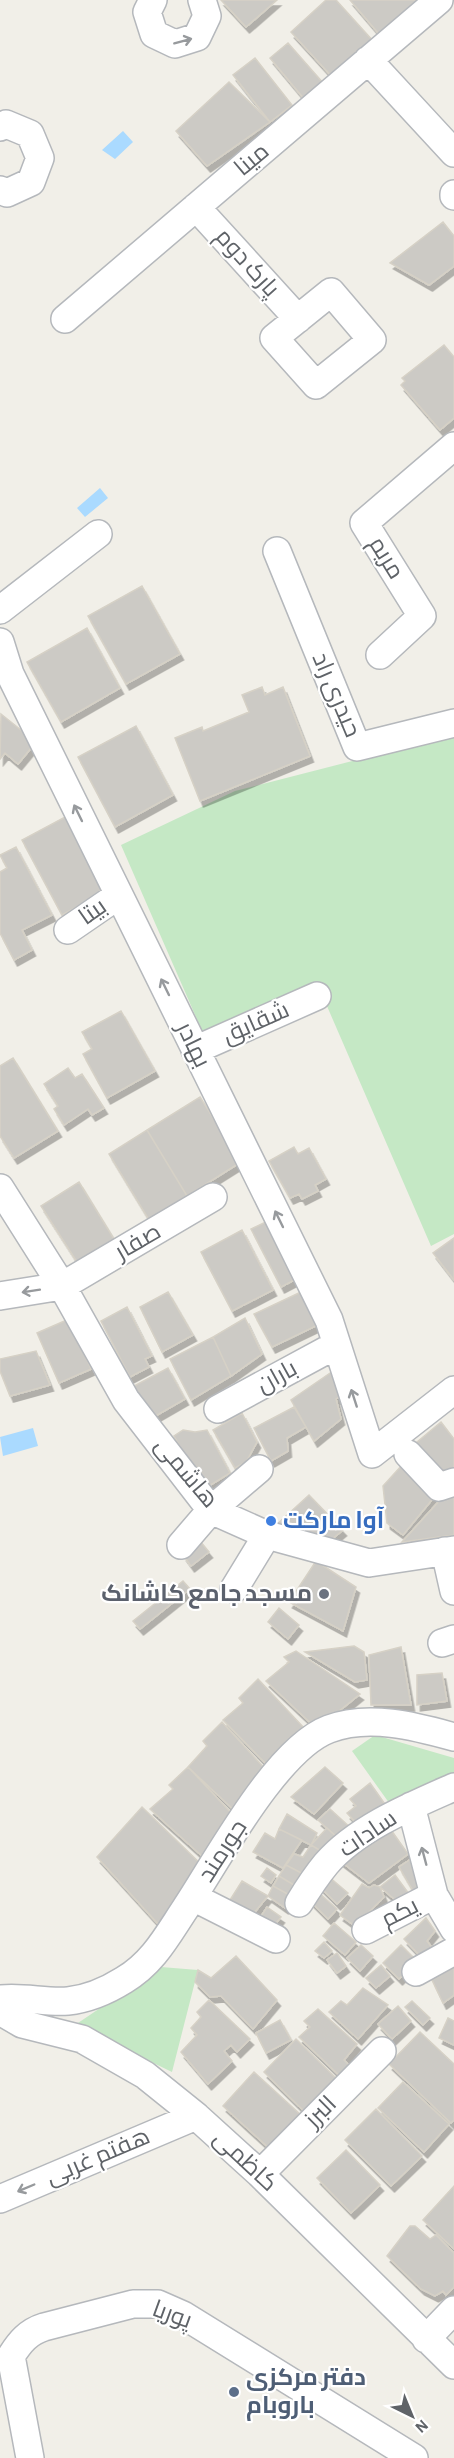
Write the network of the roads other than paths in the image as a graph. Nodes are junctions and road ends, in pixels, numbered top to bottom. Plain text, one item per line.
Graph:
1 (153, 0) edge
2 (202, 0) edge
3 (438, 0) edge
4 (368, 60) junction
5 (0, 127) edge
6 (454, 153) edge
7 (0, 190) edge
8 (196, 207) junction
9 (65, 319) dead end
10 (297, 319) dead end
11 (454, 446) edge
12 (98, 534) dead end
13 (277, 551) dead end
14 (0, 610) edge
15 (0, 642) edge
16 (380, 655) dead end
17 (454, 723) edge
18 (119, 895) junction
19 (68, 930) dead end
20 (317, 996) dead end
21 (195, 1050) junction
22 (0, 1188) edge
23 (213, 1197) dead end
24 (62, 1286) junction
25 (0, 1296) edge
26 (336, 1345) junction
27 (454, 1390) edge
28 (218, 1409) dead end
29 (408, 1454) dead end
30 (259, 1468) dead end
31 (454, 1482) edge
32 (210, 1510) junction
33 (267, 1535) junction
34 (181, 1545) dead end
35 (450, 1551) edge
36 (234, 1589) dead end
37 (454, 1591) edge
38 (454, 1737) edge
39 (454, 1787) edge
40 (411, 1806) junction
41 (434, 1895) junction
42 (193, 1897) junction
43 (299, 1903) dead end
44 (454, 1929) edge
45 (366, 1930) dead end
46 (276, 1939) dead end
47 (454, 1951) edge
48 (416, 1972) dead end
49 (0, 1999) edge
50 (0, 2011) edge
51 (382, 2050) dead end
52 (196, 2116) junction
53 (260, 2174) junction
54 (0, 2199) edge
55 (454, 2310) edge
56 (426, 2339) junction
57 (454, 2365) edge
58 (30, 2458) edge
59 (414, 2458) edge

1 -> 2 street
3 - 4 street, مینا
4 - 6 street
4 - 8 street, مینا
5 - 7 street
8 - 9 street, مینا
8 - 10 street, پارک دوم
11 - 16 street, مریم
12 - 14 street
13 - 17 street, حیدری راد
18 -> 15 street, بهادر
18 - 19 street, بیتا
21 -> 18 street, بهادر
20 - 21 street, شقایق
26 -> 21 street, بهادر
22 - 24 street, هاشمی
23 - 24 street, صفار
24 -> 25 street
24 - 32 street, هاشمی
27 -> 26 street, بهادر
26 - 28 street, باران
29 - 31 street
30 - 32 street
32 - 33 street, هاشمی
32 - 34 street
33 - 35 street, هاشمی
33 - 36 street
35 - 37 street
38 - 42 street, جورمند
39 - 40 street, سادات
41 -> 40 street
40 - 43 street, سادات
41 - 44 street
41 - 45 street, یکم
42 - 46 street
42 - 49 street, جورمند
47 - 48 street
50 - 52 street, کاظمی
51 - 53 street, البرز
52 - 53 street, کاظمی
52 -> 54 street, هفتم غربی
53 - 56 street, کاظمی
55 - 56 street
56 - 57 street, کاظمی
58 - 59 street, پوریا

